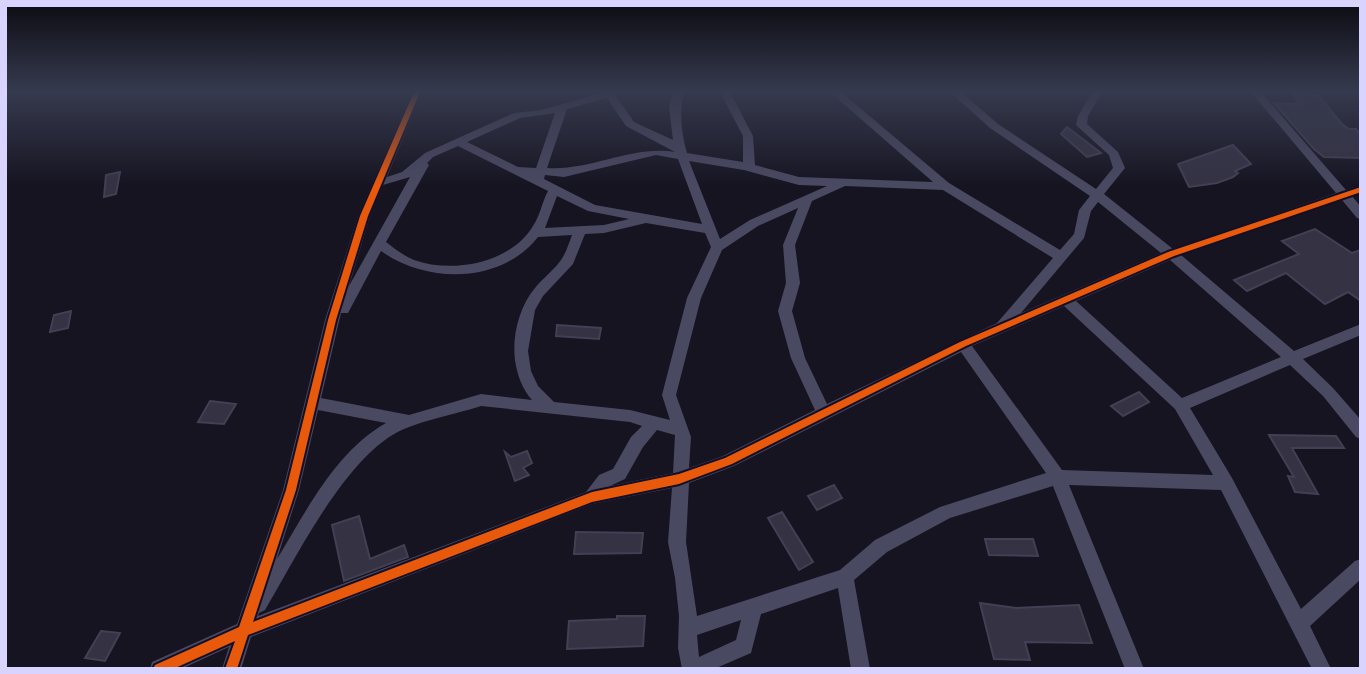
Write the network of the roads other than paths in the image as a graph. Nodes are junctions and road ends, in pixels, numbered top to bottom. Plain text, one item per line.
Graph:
1 (404, 123) edge
2 (498, 123) edge
3 (557, 123) edge
4 (630, 123) edge
5 (675, 123) edge
6 (741, 123) edge
7 (872, 123) edge
8 (991, 123) edge
9 (1082, 123) edge
10 (1283, 123) edge
11 (457, 141) junction
12 (680, 152) junction
13 (429, 155) junction
14 (749, 167) junction
15 (539, 176) junction
16 (378, 183) junction
17 (844, 183) junction
18 (945, 186) junction
19 (1361, 189) edge
20 (554, 190) junction
21 (1096, 194) junction
22 (1344, 195) junction
23 (807, 200) junction
24 (1361, 215) edge
25 (646, 219) junction
26 (710, 230) junction
27 (580, 231) junction
28 (535, 233) junction
29 (379, 243) junction
30 (717, 247) junction
31 (1171, 254) junction
32 (1060, 257) junction
33 (1066, 300) junction
34 (1000, 328) junction
35 (1361, 329) edge
36 (326, 344) junction
37 (963, 344) junction
38 (1292, 358) junction
39 (312, 403) junction
40 (1180, 405) junction
41 (550, 408) junction
42 (824, 413) junction
43 (410, 421) junction
44 (654, 423) junction
45 (681, 430) junction
46 (1361, 432) edge
47 (1058, 477) junction
48 (679, 479) junction
49 (1226, 483) junction
50 (592, 497) junction
51 (1361, 567) edge
52 (845, 578) junction
53 (753, 608) junction
54 (1300, 622) junction
55 (687, 629) junction
56 (243, 631) junction
57 (159, 669) edge
58 (231, 669) edge
59 (692, 669) edge
60 (701, 669) edge
61 (861, 669) edge
62 (1135, 669) edge
63 (1322, 669) edge

1 - 16 street
2 - 11 street
3 - 15 street
4 - 12 street
5 - 12 street
6 - 14 street
7 - 18 street
8 - 21 street
9 - 21 street
10 - 22 street
11 - 13 street
11 - 15 street
12 - 14 street
12 - 15 street
12 - 26 street
13 - 16 street
13 - 29 street
14 - 17 street
15 - 20 street
16 - 36 street
17 - 18 street
17 - 23 street
18 - 32 street
19 - 22 street
20 - 25 street
20 - 28 street
21 - 31 street
21 - 32 street
22 - 24 street
22 - 31 street
23 - 30 street
23 - 42 street
25 - 26 street
25 - 27 street
26 - 30 street
27 - 28 street
27 - 41 street
28 - 29 street
29 - 36 street
30 - 45 street
31 - 33 street
31 - 38 street
32 - 34 street
33 - 34 street
33 - 40 street
34 - 37 street
35 - 38 street
36 - 39 street
37 - 42 street
37 - 47 street
38 - 40 street
38 - 46 street
39 - 43 street
39 - 56 street
40 - 49 street
41 - 43 street
41 - 44 street
42 - 48 street
43 - 56 street
44 - 45 street
44 - 50 street
45 - 48 street
47 - 49 street
47 - 52 street
47 - 62 street
48 - 50 street
48 - 55 street
49 - 54 street
50 - 56 street
51 - 54 street
52 - 53 street
52 - 61 street
53 - 55 street
53 - 60 street
54 - 63 street
55 - 59 street
56 - 57 street
56 - 58 street

